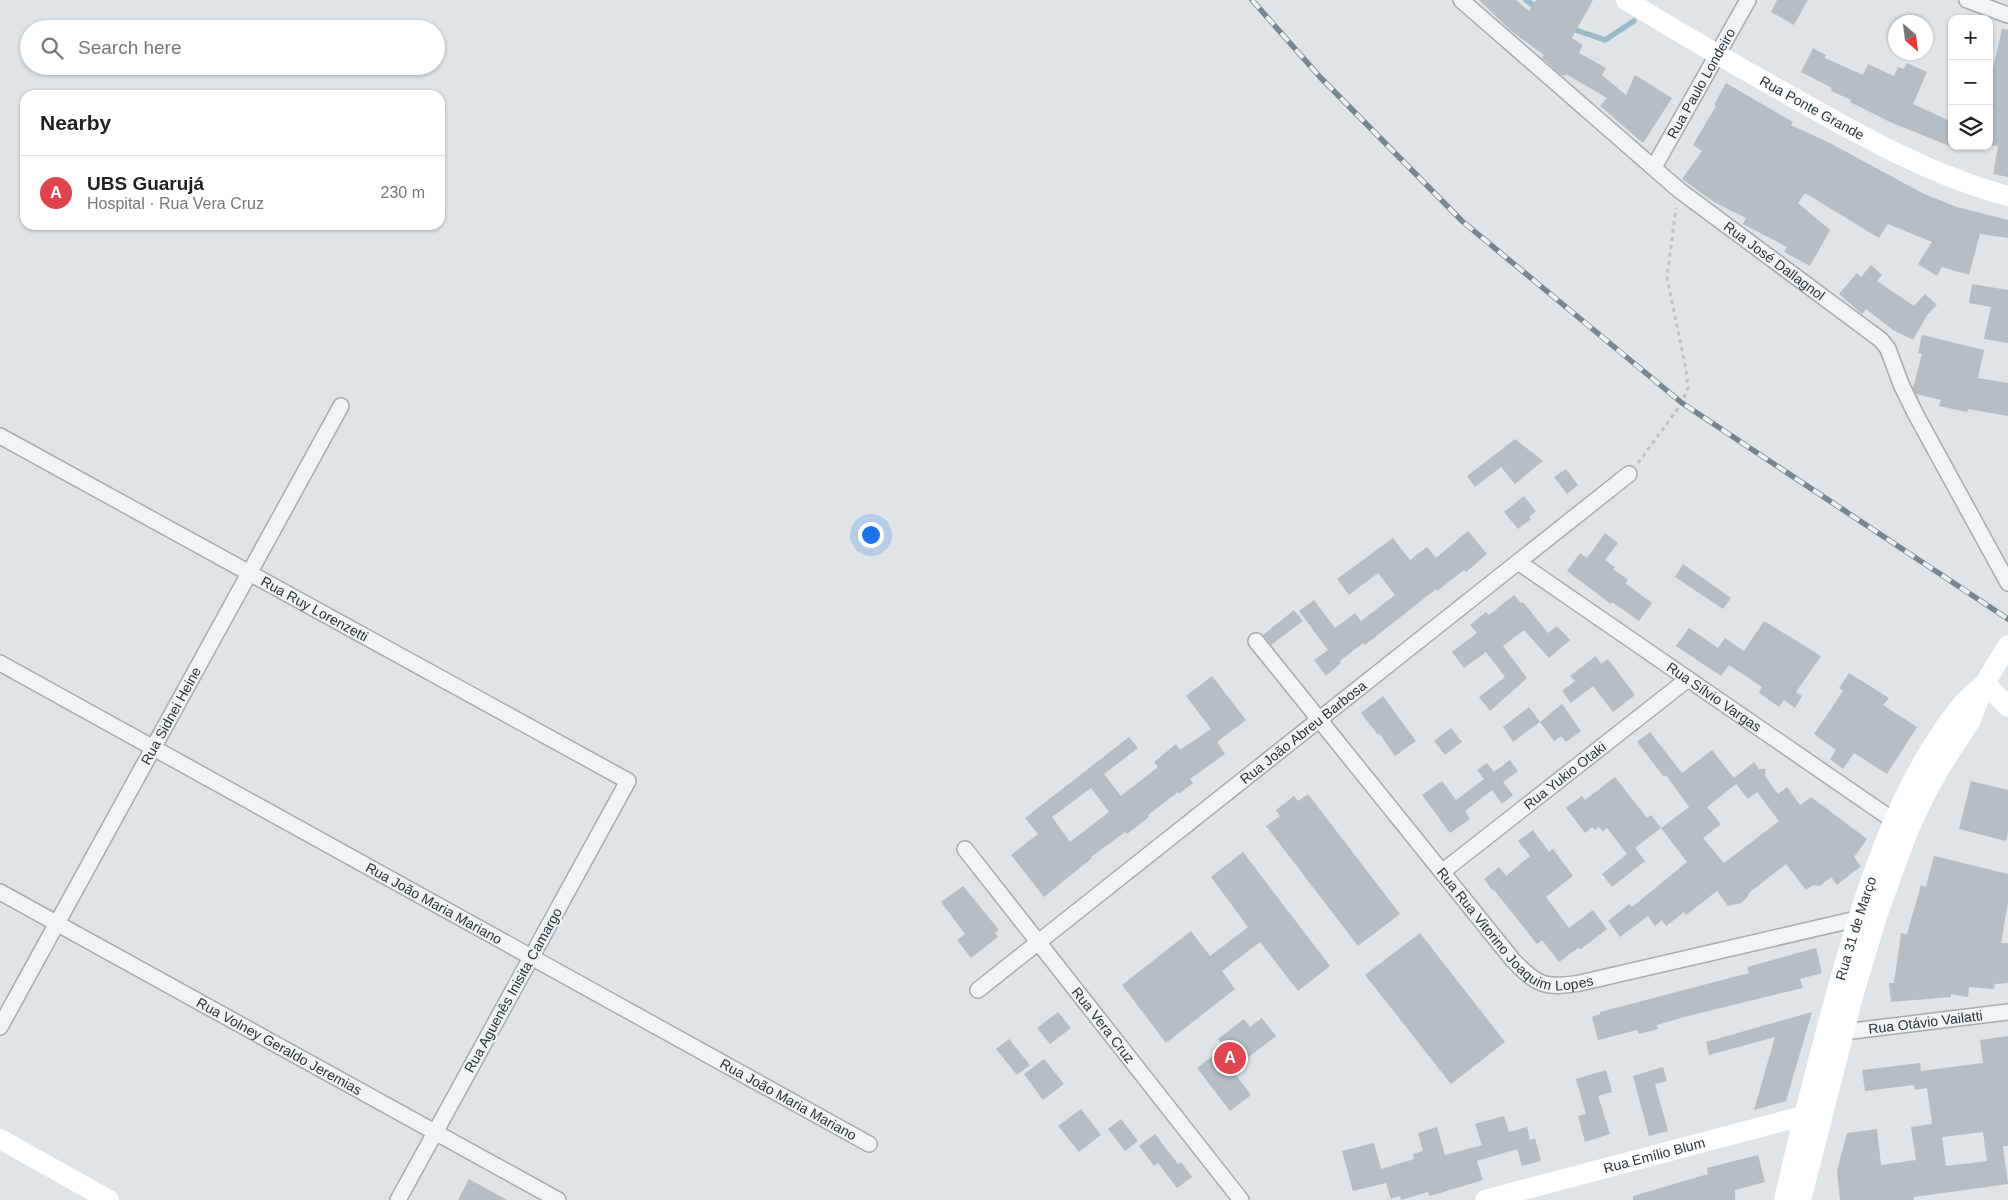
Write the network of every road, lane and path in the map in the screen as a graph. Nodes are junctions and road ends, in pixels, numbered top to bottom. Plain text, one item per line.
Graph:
1 (1461, 0) edge
2 (1626, 0) edge
3 (1748, 0) edge
4 (1967, 0) edge
5 (2008, 14) edge
6 (1717, 54) junction
7 (1654, 167) junction
8 (1678, 190) junction
9 (2008, 196) edge
10 (341, 406) dead end
11 (0, 436) edge
12 (1629, 474) joint
13 (1518, 562) junction
14 (250, 573) junction
15 (2008, 583) edge
16 (1256, 641) dead end
17 (2008, 645) edge
18 (0, 663) edge
19 (1688, 679) junction
20 (1985, 683) junction
21 (2008, 707) edge
22 (1319, 720) junction
23 (153, 748) junction
24 (628, 780) joint
25 (1900, 825) junction
26 (965, 849) dead end
27 (1442, 872) junction
28 (0, 892) edge
29 (1878, 913) junction
30 (1858, 919) junction
31 (57, 924) junction
32 (1038, 942) junction
33 (531, 957) junction
34 (978, 990) dead end
35 (2008, 1012) edge
36 (0, 1026) edge
37 (1844, 1032) junction
38 (1824, 1110) junction
39 (1803, 1116) junction
40 (435, 1132) junction
41 (0, 1139) edge
42 (869, 1144) dead end
43 (109, 1200) edge
44 (398, 1200) edge
45 (558, 1200) edge
46 (1241, 1200) edge
47 (1485, 1200) edge
48 (1784, 1200) edge
49 (1801, 1200) edge

1 - 7 street, Rua José Dallagnol
2 - 6 main road, Rua Ponte Grande
3 - 6 street, Rua Paulo Londeiro
4 - 5 street
6 - 7 street, Rua Paulo Londeiro
6 - 9 main road, Rua Ponte Grande
7 - 8 street, Rua José Dallagnol
8 - 12 path
8 - 15 street, Rua José Dallagnol
10 - 14 street, Rua Sidnei Heine
11 - 14 street, Rua Ruy Lorenzetti
12 - 13 street, Rua João Abreu Barbosa
13 - 19 street, Rua Sílvio Vargas
13 - 22 street, Rua João Abreu Barbosa
14 - 23 street, Rua Sidnei Heine
14 - 24 street, Rua Ruy Lorenzetti
16 - 22 street, Rua Rua Vitorino Joaquim Lopes
17 - 20 main road, Rua 31 de Março
18 - 23 street, Rua João Maria Mariano
19 - 25 street, Rua Sílvio Vargas
19 - 27 street, Rua Yukio Otaki
20 - 21 main road
20 - 25 main road, Rua 31 de Março
22 - 27 street, Rua Rua Vitorino Joaquim Lopes
22 - 32 street, Rua João Abreu Barbosa
23 - 31 street, Rua Sidnei Heine
23 - 33 street, Rua João Maria Mariano
24 - 33 street, Rua Aguenês Inisita Camargo
25 - 29 main road, Rua 31 de Março
25 - 30 main road, Rua 31 de Março
26 - 32 street, Rua Vera Cruz
27 - 30 street, Rua Rua Vitorino Joaquim Lopes
28 - 31 street, Rua Volney Geraldo Jeremias
29 - 30 street, Rua Rua Vitorino Joaquim Lopes
29 - 37 main road, Rua 31 de Março
30 - 39 main road, Rua 31 de Março
31 - 36 street, Rua Sidnei Heine
31 - 40 street, Rua Volney Geraldo Jeremias
32 - 34 street, Rua João Abreu Barbosa
32 - 46 street, Rua Vera Cruz
33 - 40 street, Rua Aguenês Inisita Camargo
33 - 42 street, Rua João Maria Mariano
35 - 37 street, Rua Otávio Vailatti
37 - 38 main road, Rua 31 de Março
38 - 39 main road, Rua Emílio Blum
38 - 49 main road, Rua 31 de Março
39 - 47 main road, Rua Emílio Blum
39 - 48 main road, Rua 31 de Março
40 - 44 street, Rua Aguenês Inisita Camargo
40 - 45 street, Rua Volney Geraldo Jeremias
41 - 43 main road

